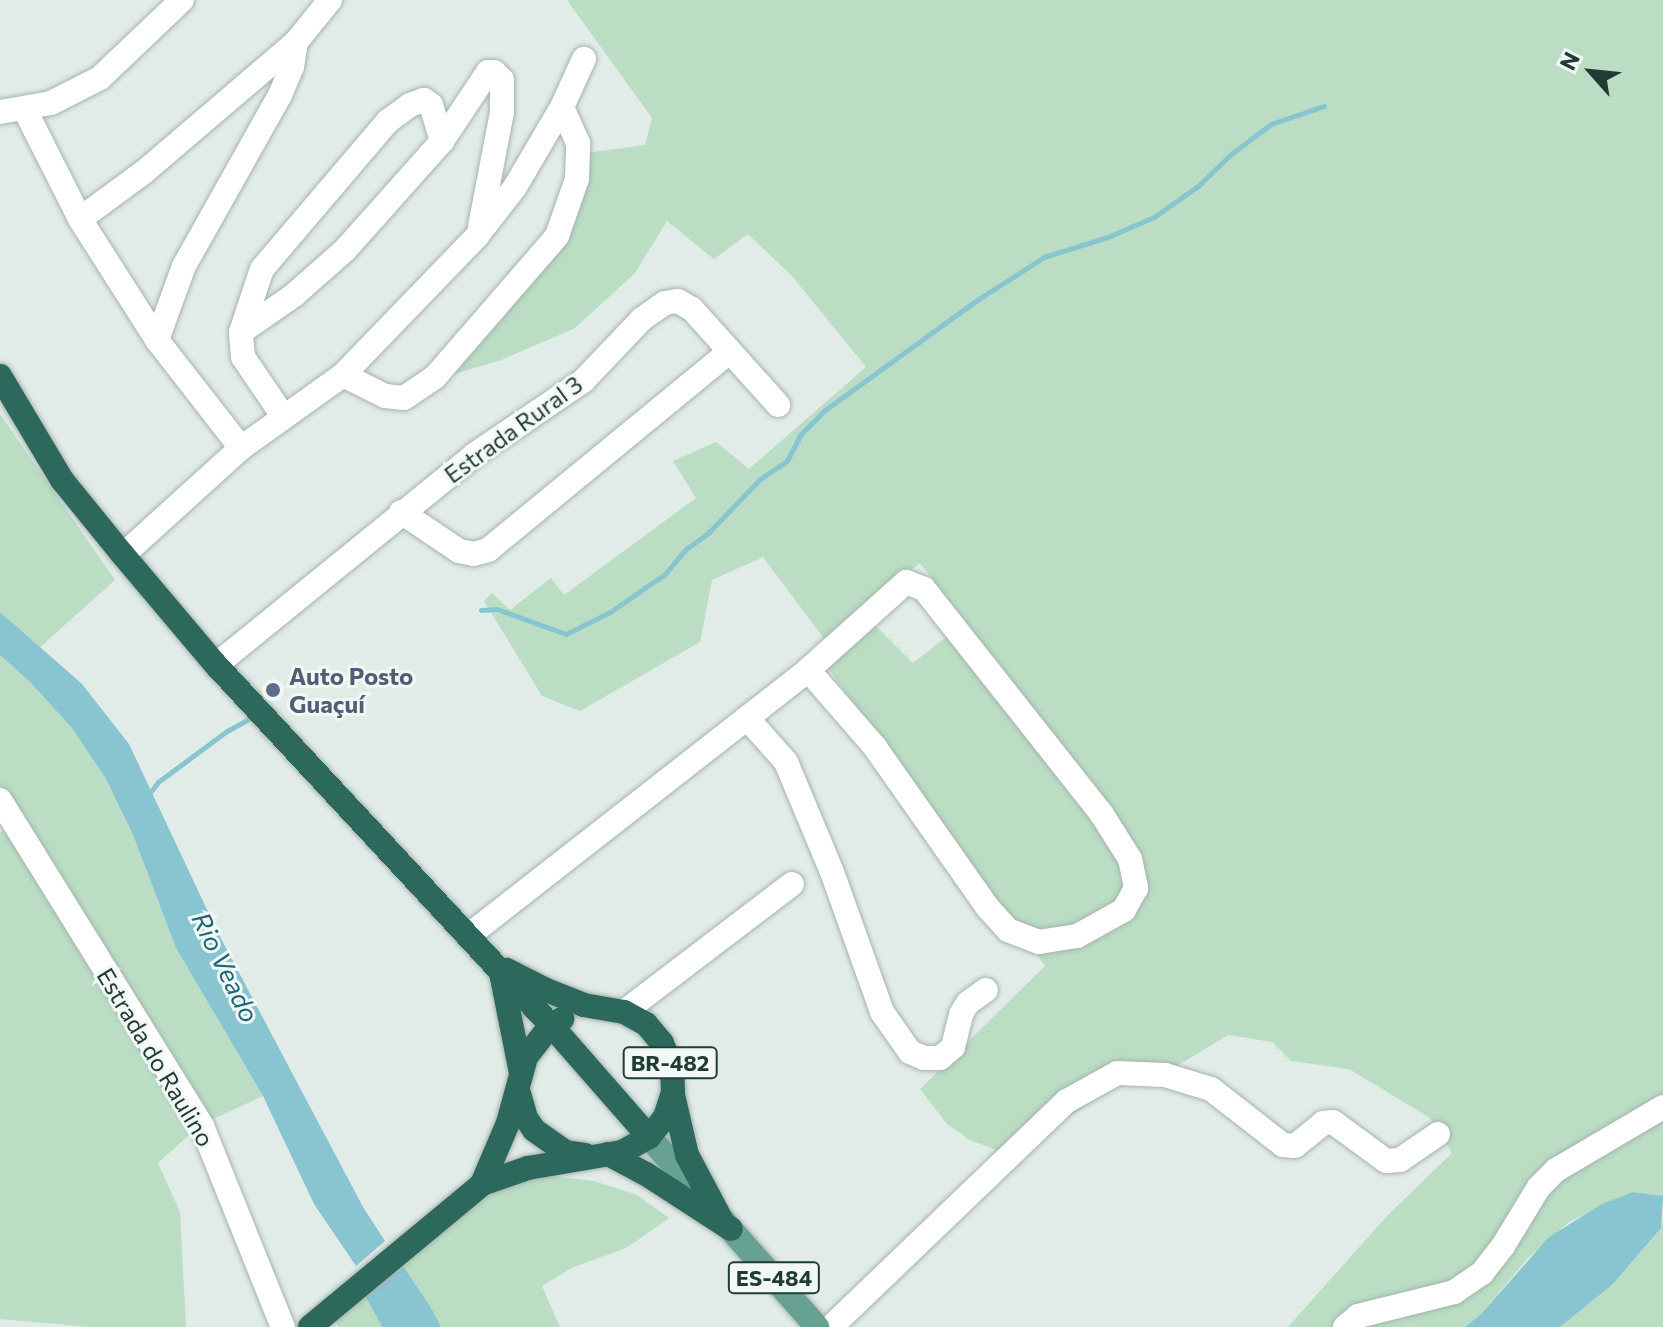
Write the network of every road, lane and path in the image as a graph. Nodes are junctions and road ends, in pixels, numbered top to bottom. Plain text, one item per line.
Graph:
1 (182, 0) edge
2 (330, 0) edge
3 (296, 42) junction
4 (584, 59) dead end
5 (562, 107) junction
6 (25, 110) junction
7 (0, 112) edge
8 (442, 141) junction
9 (80, 219) junction
10 (477, 236) junction
11 (241, 332) junction
12 (157, 340) junction
13 (730, 351) junction
14 (343, 375) junction
15 (0, 376) edge
16 (778, 405) dead end
17 (283, 416) junction
18 (241, 448) junction
19 (401, 512) junction
20 (123, 555) junction
21 (216, 665) junction
22 (808, 670) junction
23 (747, 718) junction
24 (0, 800) edge
25 (792, 884) dead end
26 (468, 936) junction
27 (493, 964) junction
28 (986, 990) dead end
29 (620, 1011) junction
30 (551, 1025) junction
31 (519, 1081) junction
32 (673, 1092) junction
33 (1663, 1107) edge
34 (1438, 1134) dead end
35 (649, 1137) junction
36 (601, 1155) junction
37 (482, 1184) junction
38 (726, 1224) junction
39 (317, 1320) edge
40 (283, 1327) edge
41 (817, 1327) edge
42 (831, 1327) edge
43 (1345, 1327) edge

1 - 6 street
2 - 3 street
3 - 9 street
3 - 12 street
4 - 5 street
5 - 10 street
5 - 14 street
6 - 7 street
6 - 9 street
8 - 10 street
8 - 11 street
8 - 11 street
9 - 12 street
10 - 14 street
11 - 17 street
12 - 18 street
13 - 16 street, Estrada Rural 3
13 - 19 street
13 - 19 street, Estrada Rural 3
14 - 17 street
15 - 20 highway, BR-482
17 - 18 street
18 - 20 street
19 - 21 street, Estrada Rural 3
20 - 21 highway, BR-482
21 - 26 highway, BR-482
22 - 22 street
22 - 23 street
23 - 26 street
23 - 28 street
24 - 40 street, Estrada do Raulino
25 - 29 street
26 - 27 highway, BR-482
27 - 29 highway, BR-482
27 - 30 highway, ES-484
27 - 31 highway
29 - 30 highway, BR-482
29 - 32 highway, BR-482
30 - 31 highway
30 - 35 highway, ES-484
31 - 36 highway
31 - 37 highway
32 - 35 highway, BR-482
32 - 38 highway
33 - 43 street
34 - 42 street
35 - 36 highway
35 - 38 main road, ES-484
36 - 37 highway
36 - 38 highway
37 - 39 highway
38 - 41 main road, ES-484

